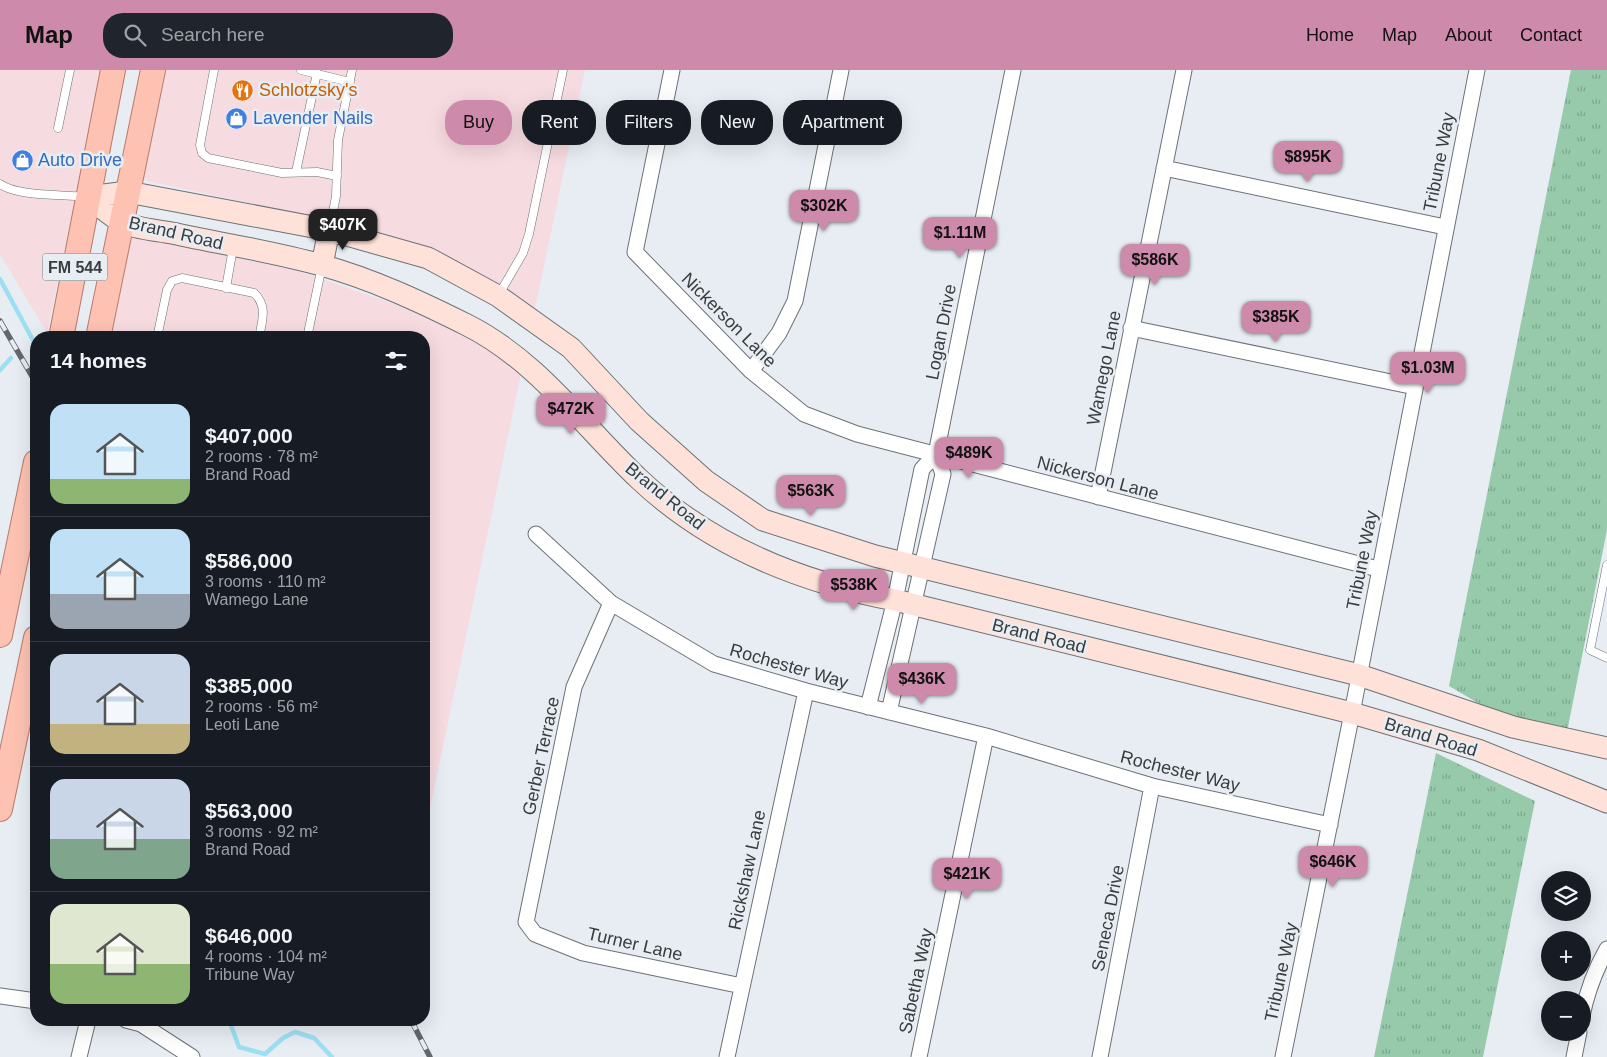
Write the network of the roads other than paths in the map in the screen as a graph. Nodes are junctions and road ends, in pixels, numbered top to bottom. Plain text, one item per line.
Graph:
1 (70, 70) edge
2 (114, 70) edge
3 (153, 70) edge
4 (214, 70) edge
5 (301, 70) edge
6 (352, 70) edge
7 (563, 70) edge
8 (672, 70) edge
9 (841, 70) edge
10 (1013, 70) edge
11 (1184, 70) edge
12 (1476, 70) edge
13 (317, 73) junction
14 (350, 82) junction
15 (58, 128) dead end
16 (1164, 168) junction
17 (296, 172) junction
18 (337, 176) junction
19 (0, 184) edge
20 (128, 192) junction
21 (88, 197) junction
22 (122, 222) junction
23 (1445, 227) junction
24 (329, 230) junction
25 (233, 246) junction
26 (322, 265) junction
27 (226, 288) junction
28 (498, 296) junction
29 (1131, 328) junction
30 (62, 331) edge
31 (99, 331) edge
32 (158, 331) edge
33 (260, 331) edge
34 (308, 331) edge
35 (751, 371) junction
36 (1415, 387) junction
37 (936, 454) junction
38 (30, 491) edge
39 (1098, 497) junction
40 (536, 534) dead end
41 (912, 565) junction
42 (1607, 565) edge
43 (1378, 569) junction
44 (611, 603) junction
45 (904, 603) junction
46 (0, 635) edge
47 (1607, 658) edge
48 (30, 666) edge
49 (1359, 675) junction
50 (806, 691) junction
51 (868, 707) junction
52 (889, 712) junction
53 (1352, 713) junction
54 (986, 736) junction
55 (1607, 748) edge
56 (1152, 786) junction
57 (1607, 802) edge
58 (0, 809) edge
59 (1330, 825) junction
60 (526, 922) joint
61 (1607, 949) edge
62 (742, 986) junction
63 (1588, 991) edge
64 (0, 996) edge
65 (30, 1001) edge
66 (87, 1026) edge
67 (144, 1026) edge
68 (1577, 1041) edge
69 (79, 1057) edge
70 (192, 1057) edge
71 (727, 1057) edge
72 (919, 1057) edge
73 (1100, 1057) edge
74 (1283, 1057) edge
75 (1574, 1057) edge

1 - 15 lane
2 - 21 main road, FM 544
3 - 20 main road, FM 544
4 - 17 lane
5 - 13 lane
6 - 14 lane
7 - 28 lane
8 - 35 street, Nickerson Lane
9 - 35 street
10 - 37 street, Logan Drive
11 - 16 street, Wamego Lane
12 - 23 street, Tribune Way
13 - 14 lane
13 - 17 lane
14 - 18 lane
16 - 23 street
16 - 29 street, Wamego Lane
17 - 18 lane
18 - 24 lane
19 - 21 lane
20 - 21 main road, Brand Road
20 - 22 main road, FM 544
20 - 24 main road, Brand Road
21 - 22 main road, Brand Road
21 - 30 main road, FM 544
22 - 25 main road, Brand Road
22 - 31 main road, FM 544
23 - 36 street, Tribune Way
24 - 26 main road
24 - 28 main road, Brand Road
25 - 26 main road, Brand Road
25 - 27 lane
26 - 34 lane
26 - 45 main road, Brand Road
27 - 32 lane
27 - 33 lane
28 - 41 main road, Brand Road
29 - 36 street
29 - 39 street, Wamego Lane
35 - 37 street, Nickerson Lane
36 - 43 street, Tribune Way
37 - 39 street, Nickerson Lane
37 - 41 street, Logan Drive
37 - 41 street, Logan Drive
38 - 46 main road
39 - 43 street, Nickerson Lane
40 - 44 street, Rochester Way
41 - 45 street, Logan Drive
41 - 49 main road, Brand Road
42 - 47 lane
43 - 49 street, Tribune Way
44 - 50 street, Rochester Way
44 - 60 street, Gerber Terrace
45 - 51 street, Logan Drive
45 - 52 street, Logan Drive
45 - 53 main road, Brand Road
48 - 58 main road
49 - 53 street, Tribune Way
49 - 55 main road, Brand Road
50 - 51 street, Rochester Way
50 - 62 street, Rickshaw Lane
51 - 52 street, Rochester Way
52 - 54 street, Rochester Way
53 - 57 main road, Brand Road
53 - 59 street, Tribune Way
54 - 56 street, Rochester Way
54 - 72 street, Sabetha Way
56 - 59 street, Rochester Way
56 - 73 street, Seneca Drive
59 - 74 street, Tribune Way
60 - 62 street, Turner Lane
61 - 63 street
62 - 71 street, Rickshaw Lane
64 - 65 street
66 - 69 street
67 - 70 street
68 - 75 street

